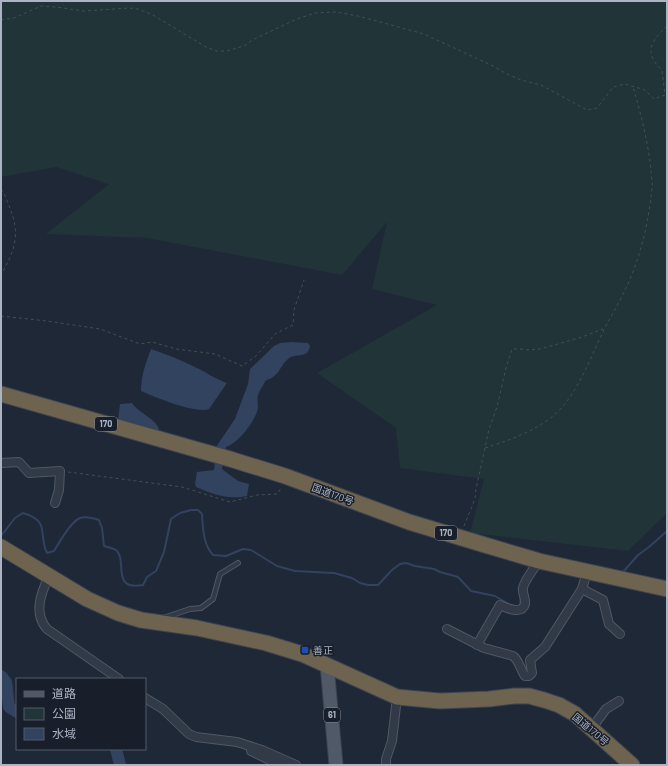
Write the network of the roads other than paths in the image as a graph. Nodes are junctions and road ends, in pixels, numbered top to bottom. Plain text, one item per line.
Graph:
1 (1, 394) edge
2 (1, 463) edge
3 (55, 503) dead end
4 (1, 547) edge
5 (539, 561) junction
6 (238, 563) dead end
7 (586, 572) junction
8 (49, 576) junction
9 (582, 589) junction
10 (667, 589) edge
11 (156, 622) junction
12 (447, 629) dead end
13 (620, 634) dead end
14 (477, 645) junction
15 (327, 665) junction
16 (117, 678) edge
17 (397, 697) junction
18 (146, 699) edge
19 (619, 701) dead end
20 (592, 728) junction
21 (252, 747) junction
22 (280, 765) edge
23 (296, 765) edge
24 (336, 765) edge
25 (386, 765) edge
26 (632, 765) edge

1 - 5 highway, 国道170号 / 170
2 - 3 street
4 - 8 highway, 国道170号
5 - 7 highway, 国道170号 / 170
5 - 14 street
6 - 11 lane
7 - 9 street
7 - 10 highway, 国道170号 / 170
8 - 11 highway, 国道170号
8 - 16 street
9 - 13 street
9 - 14 street
11 - 15 highway, 国道170号
12 - 14 street
15 - 17 highway, 国道170号
15 - 24 main road, 61
17 - 20 highway, 国道170号
17 - 25 street
18 - 21 street
19 - 20 street
20 - 26 highway, 国道170号
21 - 22 street
21 - 23 street

